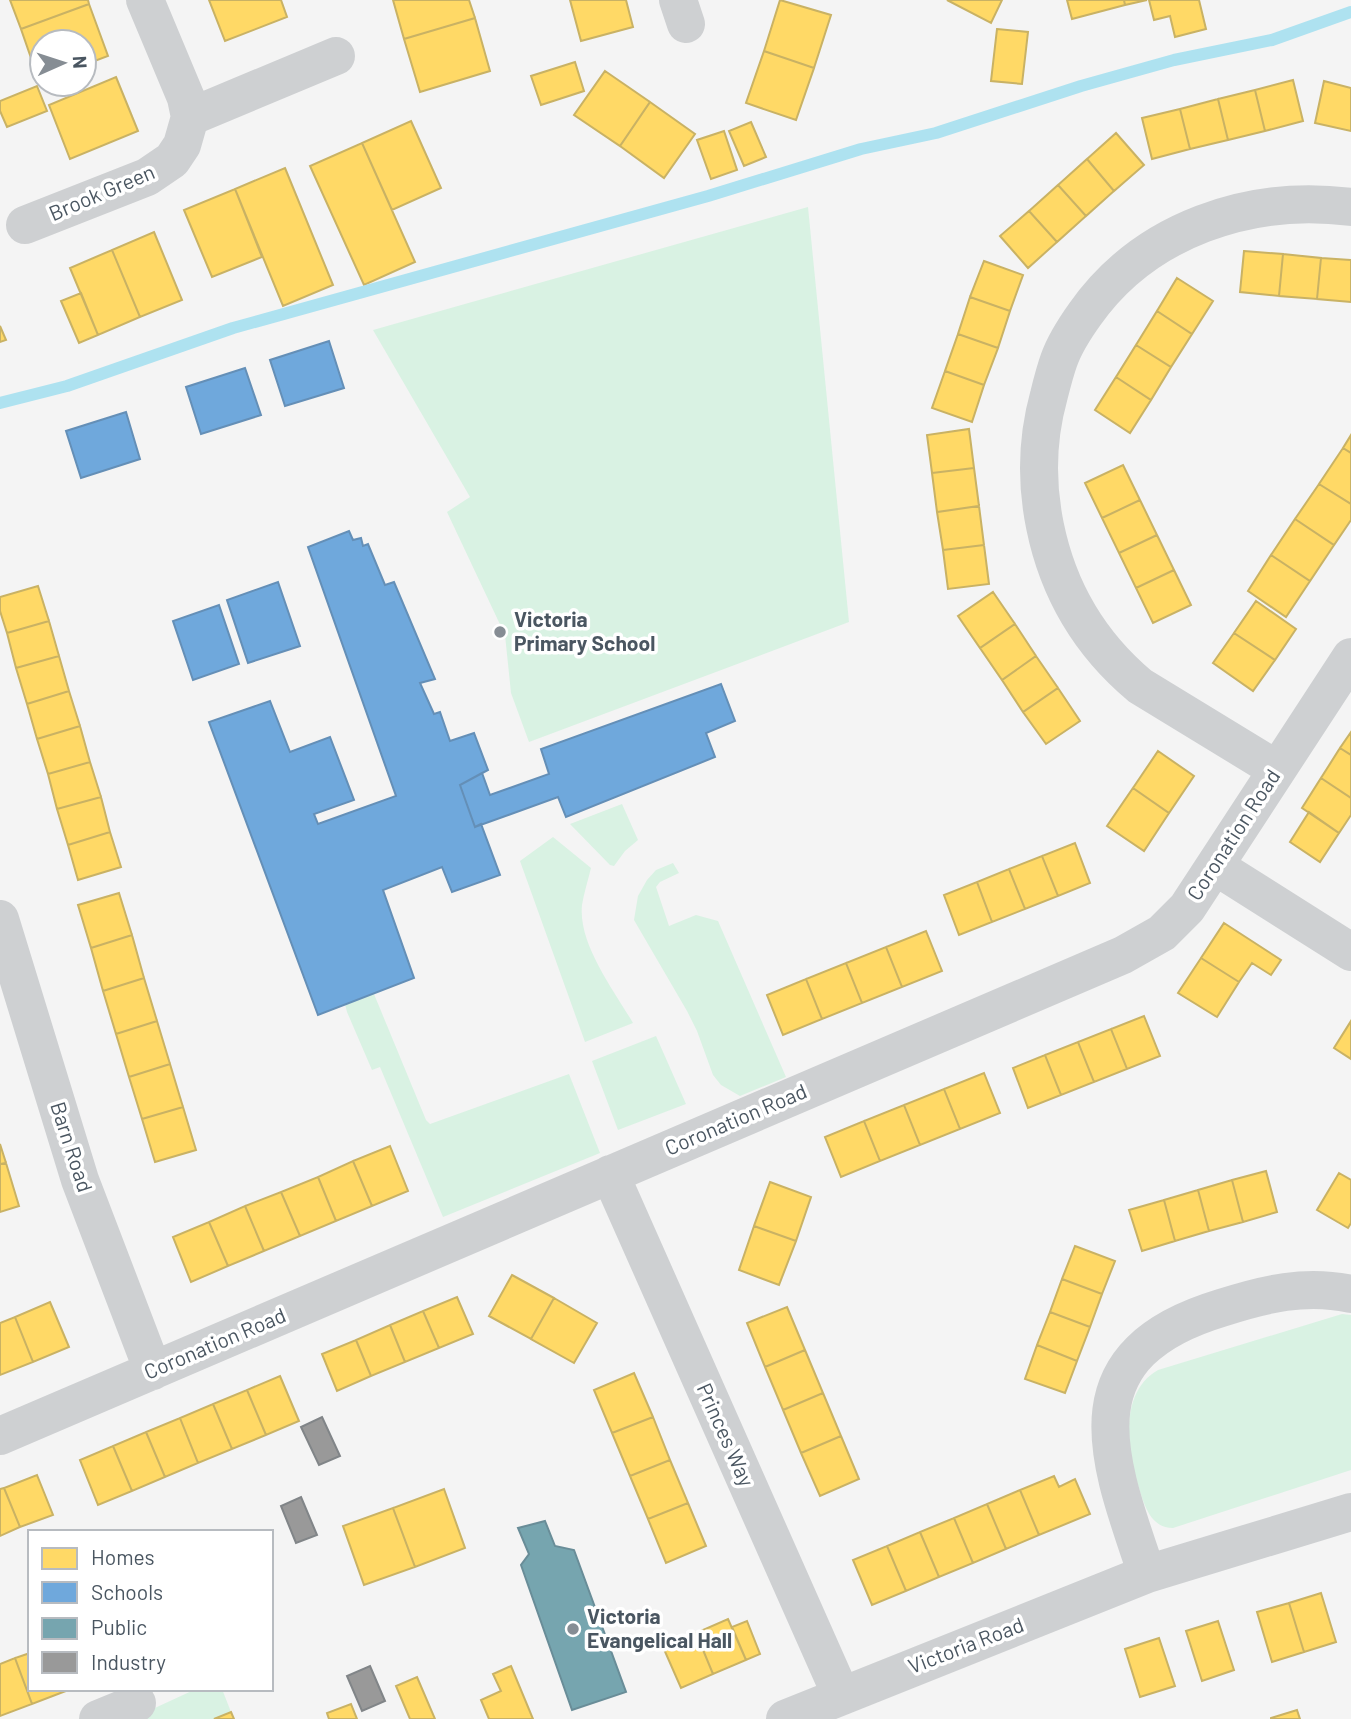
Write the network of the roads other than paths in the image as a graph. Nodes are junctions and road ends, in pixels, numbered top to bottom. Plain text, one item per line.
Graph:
1 (145, 0) edge
2 (336, 56) dead end
3 (190, 117) junction
4 (1351, 207) edge
5 (25, 225) dead end
6 (1351, 657) edge
7 (1276, 769) junction
8 (1215, 866) junction
9 (0, 919) edge
10 (1351, 952) edge
11 (610, 1174) junction
12 (1351, 1294) edge
13 (153, 1371) junction
14 (0, 1436) edge
15 (1351, 1512) edge
16 (1147, 1574) junction
17 (841, 1695) junction
18 (137, 1703) dead end
19 (98, 1719) edge
20 (785, 1719) edge

1 - 3 street
2 - 3 street
3 - 5 street, Brook Green
4 - 7 street
6 - 7 street, Coronation Road
7 - 8 street, Coronation Road
8 - 10 street
8 - 11 street, Coronation Road
9 - 13 street, Barn Road
11 - 13 street, Coronation Road
11 - 17 street, Princes Way
12 - 16 street
13 - 14 street, Coronation Road
15 - 16 street, Victoria Road
16 - 17 street, Victoria Road
17 - 20 street, Victoria Road
18 - 19 street

